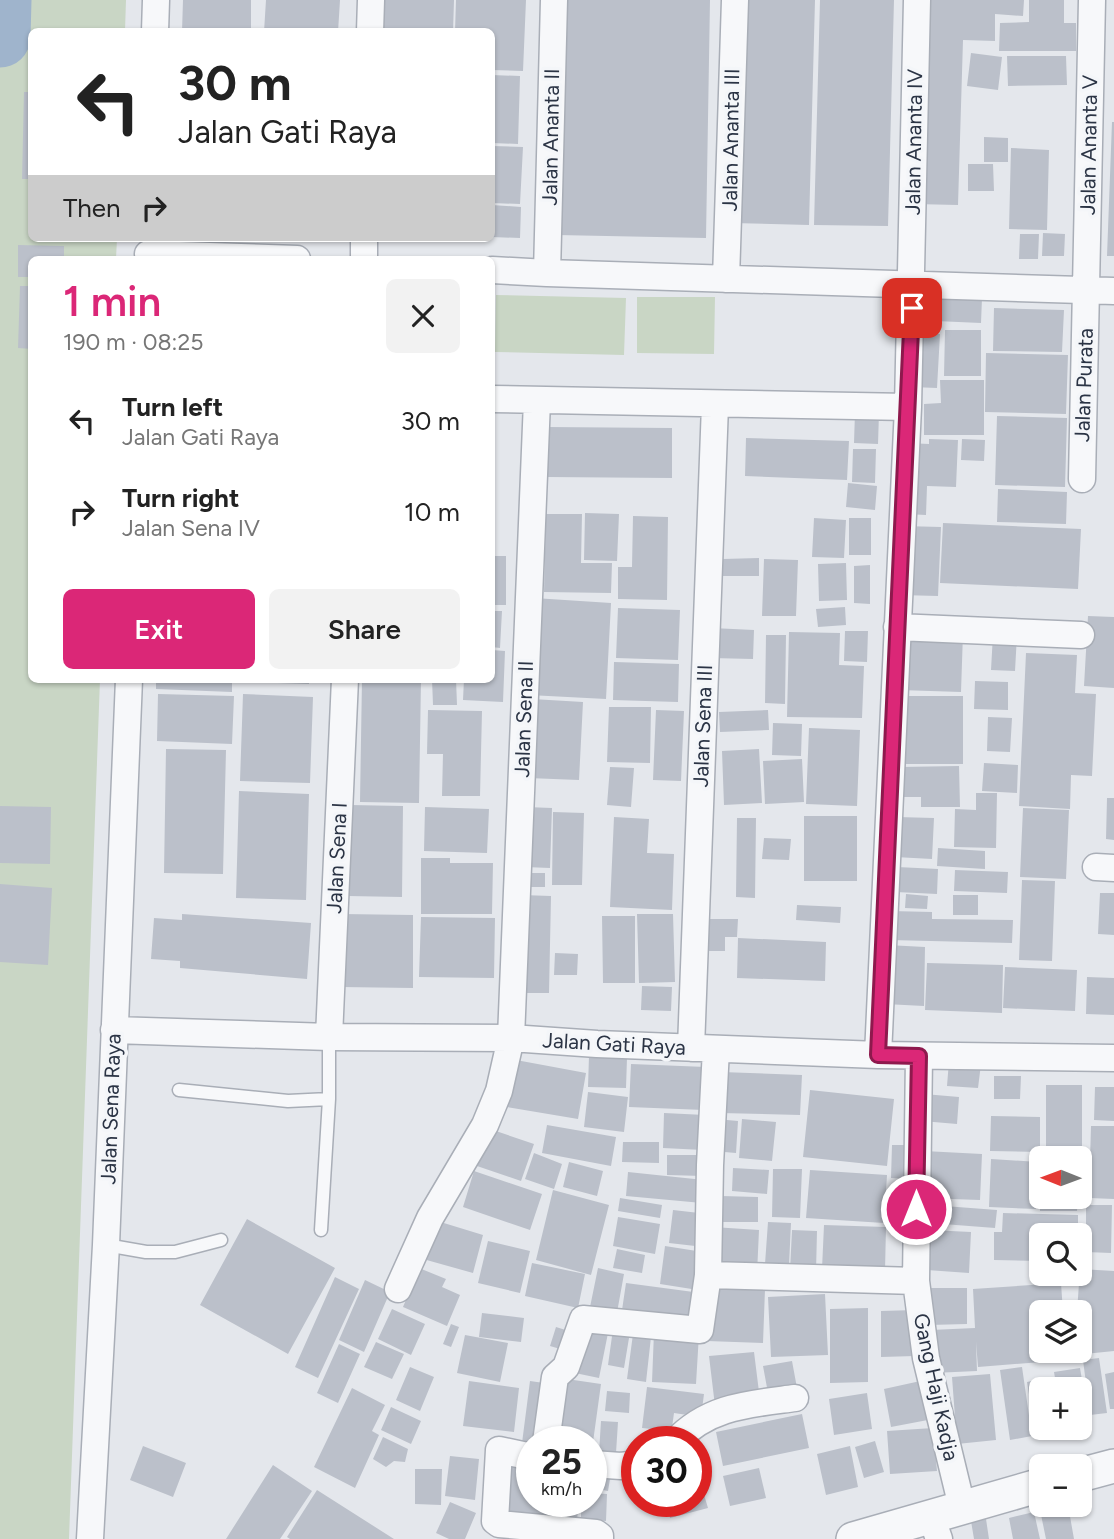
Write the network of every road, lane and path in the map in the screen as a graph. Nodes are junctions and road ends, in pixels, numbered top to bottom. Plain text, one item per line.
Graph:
1 (156, 0) edge
2 (371, 0) edge
3 (554, 0) edge
4 (734, 0) edge
5 (917, 0) edge
6 (1092, 0) edge
7 (155, 28) edge
8 (370, 28) edge
9 (148, 250) edge
10 (247, 256) edge
11 (495, 270) edge
12 (547, 273) junction
13 (726, 279) junction
14 (912, 284) junction
15 (1087, 290) junction
16 (1114, 291) edge
17 (495, 399) edge
18 (537, 401) junction
19 (715, 405) junction
20 (908, 407) junction
21 (1082, 480) dead end
22 (897, 627) junction
23 (1081, 635) dead end
24 (129, 683) edge
25 (345, 683) edge
26 (114, 1030) junction
27 (329, 1037) junction
28 (512, 1038) junction
29 (704, 1048) junction
30 (878, 1055) junction
31 (919, 1056) junction
32 (1114, 1058) edge
33 (179, 1090) dead end
34 (329, 1099) junction
35 (321, 1230) dead end
36 (221, 1240) dead end
37 (106, 1245) junction
38 (708, 1275) junction
39 (916, 1281) junction
40 (398, 1289) dead end
41 (795, 1398) dead end
42 (548, 1426) edge
43 (691, 1426) edge
44 (516, 1454) edge
45 (1114, 1466) edge
46 (1092, 1472) edge
47 (1029, 1489) edge
48 (944, 1520) edge
49 (90, 1539) edge
50 (600, 1539) edge
51 (853, 1539) edge

1 - 7 street
2 - 8 street
3 - 12 street, Jalan Ananta II
4 - 13 street, Jalan Ananta III
5 - 14 street, Jalan Ananta IV
6 - 15 street, Jalan Ananta V
9 - 10 street
11 - 12 street
12 - 13 street
13 - 14 street
14 - 15 street
14 - 20 street, Jalan Ananta IV
15 - 16 street
15 - 21 street, Jalan Purata
17 - 18 street
18 - 19 street
18 - 28 street, Jalan Sena II
19 - 20 street
19 - 29 street, Jalan Sena III
20 - 22 street, Jalan Ananta IV
22 - 23 street
22 - 30 street, Jalan Ananta IV
24 - 26 street, Jalan Sena Raya
25 - 27 street, Jalan Sena I
26 - 27 street, Jalan Gati Raya
26 - 37 street, Jalan Sena Raya
27 - 28 street, Jalan Gati Raya
27 - 34 lane
28 - 29 street, Jalan Gati Raya
28 - 40 street, Jalan Sena II
29 - 30 street, Jalan Gati Raya
29 - 38 street, Jalan Sena III
30 - 31 street, Jalan Gati Raya
31 - 32 street, Jalan Gati Raya
31 - 39 street, Gang Haji Kadja
33 - 34 lane
34 - 35 lane
36 - 37 lane
37 - 49 street, Jalan Sena Raya
38 - 39 street
38 - 42 street, Jalan Sena III
39 - 48 street, Gang Haji Kadja
41 - 43 street
44 - 50 street
45 - 46 street
47 - 48 street
48 - 51 street

